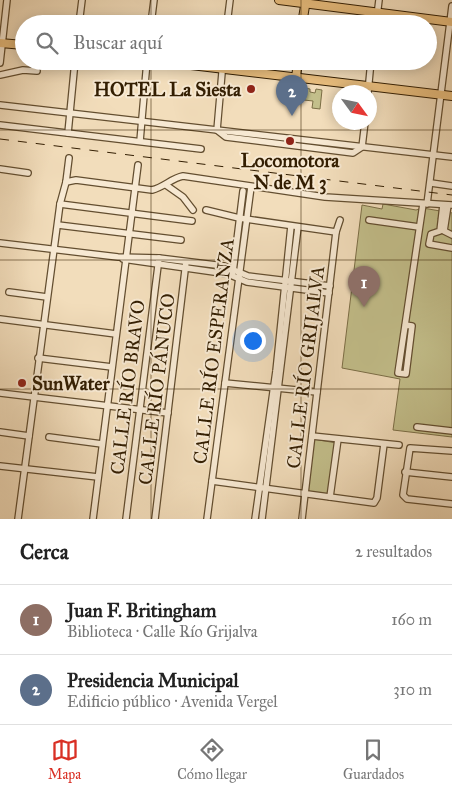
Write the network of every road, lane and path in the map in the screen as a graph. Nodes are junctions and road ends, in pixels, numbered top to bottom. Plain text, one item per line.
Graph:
1 (7, 0) edge
2 (82, 0) edge
3 (154, 0) edge
4 (230, 0) edge
5 (279, 0) edge
6 (378, 0) edge
7 (305, 2) edge
8 (452, 6) edge
9 (377, 12) junction
10 (80, 15) edge
11 (152, 15) edge
12 (228, 15) edge
13 (303, 15) edge
14 (377, 15) edge
15 (399, 15) edge
16 (437, 20) edge
17 (451, 22) edge
18 (1, 43) edge
19 (15, 45) edge
20 (0, 63) edge
21 (74, 70) edge
22 (146, 70) edge
23 (223, 70) edge
24 (251, 70) edge
25 (297, 70) edge
26 (371, 70) edge
27 (38, 71) dead end
28 (0, 75) edge
29 (296, 78) junction
30 (342, 85) edge
31 (369, 85) edge
32 (377, 90) edge
33 (442, 95) junction
34 (452, 96) edge
35 (0, 105) edge
36 (70, 112) junction
37 (141, 121) junction
38 (0, 125) edge
39 (217, 130) junction
40 (364, 130) edge
41 (68, 132) junction
42 (140, 141) junction
43 (362, 147) junction
44 (200, 149) dead end
45 (434, 154) junction
46 (452, 157) edge
47 (69, 158) dead end
48 (138, 165) dead end
49 (0, 170) edge
50 (28, 173) dead end
51 (66, 182) junction
52 (431, 183) junction
53 (166, 185) junction
54 (452, 186) edge
55 (251, 187) junction
56 (134, 189) junction
57 (243, 191) dead end
58 (60, 204) junction
59 (425, 204) junction
60 (448, 205) edge
61 (193, 210) dead end
62 (206, 210) dead end
63 (131, 212) junction
64 (242, 219) junction
65 (340, 220) dead end
66 (369, 220) dead end
67 (192, 221) dead end
68 (58, 225) junction
69 (295, 227) junction
70 (419, 227) junction
71 (336, 232) junction
72 (128, 233) junction
73 (452, 235) edge
74 (181, 240) dead end
75 (0, 243) edge
76 (452, 248) edge
77 (54, 250) junction
78 (125, 258) junction
79 (159, 258) junction
80 (186, 262) junction
81 (158, 265) junction
82 (234, 268) junction
83 (185, 269) junction
84 (237, 276) junction
85 (289, 281) junction
86 (330, 286) junction
87 (288, 288) junction
88 (9, 292) dead end
89 (329, 293) junction
90 (47, 297) junction
91 (0, 319) edge
92 (43, 325) junction
93 (405, 325) junction
94 (116, 334) junction
95 (38, 358) junction
96 (112, 367) junction
97 (225, 383) junction
98 (276, 388) junction
99 (317, 392) junction
100 (0, 393) edge
101 (34, 397) junction
102 (108, 405) junction
103 (140, 409) junction
104 (168, 413) junction
105 (417, 427) dead end
106 (452, 431) edge
107 (0, 432) edge
108 (29, 436) junction
109 (312, 436) junction
110 (48, 437) dead end
111 (338, 439) junction
112 (102, 444) junction
113 (384, 444) junction
114 (400, 445) dead end
115 (452, 451) edge
116 (0, 466) edge
117 (25, 469) junction
118 (405, 472) junction
119 (98, 477) junction
120 (452, 477) edge
121 (212, 480) junction
122 (262, 487) junction
123 (305, 494) junction
124 (330, 497) junction
125 (452, 504) edge
126 (18, 519) edge
127 (92, 519) edge
128 (126, 519) edge
129 (155, 519) edge
130 (207, 519) edge
131 (255, 519) edge
132 (262, 519) edge
133 (302, 519) edge

1 - 18 street
2 - 10 street
3 - 11 street
4 - 12 street
5 - 7 main road
6 - 9 street
7 - 9 main road
7 - 13 main road
8 - 17 street
9 - 14 street
9 - 15 main road
16 - 17 main road
17 - 33 street
18 - 19 main road
18 - 20 street
21 - 36 street
22 - 37 street
23 - 39 street
24 - 29 main road
25 - 29 main road
26 - 31 street
27 - 28 street
29 - 30 main road
32 - 33 main road
33 - 34 main road
33 - 45 street
35 - 36 street
36 - 37 street
36 - 41 street
37 - 39 street
37 - 42 street
38 - 41 street
39 - 43 street
40 - 43 street
41 - 42 street
42 - 44 street
43 - 45 street
45 - 46 street
45 - 52 street
47 - 51 street
48 - 56 street
49 - 50 street
51 - 56 street
51 - 58 street
52 - 54 street
52 - 59 street
53 - 55 street
53 - 56 street
53 - 61 street
55 - 59 street
55 - 64 street, CALLE RÍO ESPERANZA
56 - 63 street
57 - 64 street, CALLE RÍO ESPERANZA
58 - 63 street
58 - 68 street
59 - 60 street
59 - 70 street
60 - 73 street
60 - 76 street
62 - 64 street
63 - 67 street
63 - 72 street
64 - 69 street
64 - 82 street, CALLE RÍO ESPERANZA
64 - 84 street, CALLE RÍO ESPERANZA
65 - 71 street, CALLE RÍO GRIJALVA
66 - 70 street
68 - 72 street
68 - 77 street
69 - 71 street
69 - 85 street
70 - 93 street
71 - 86 street, CALLE RÍO GRIJALVA
72 - 74 street
72 - 78 street
75 - 77 street
77 - 78 street
77 - 90 street
78 - 79 street
78 - 81 street
78 - 94 street
79 - 80 street
79 - 81 street, CALLE RÍO BRAVO
80 - 82 street
80 - 83 street, CALLE RÍO PÁNUCO
81 - 83 street
81 - 103 street, CALLE RÍO BRAVO
82 - 84 street
83 - 84 street
83 - 104 street, CALLE RÍO PÁNUCO
84 - 85 street
84 - 87 street
84 - 97 street, CALLE RÍO ESPERANZA
85 - 86 street
85 - 87 street
86 - 89 street, CALLE RÍO GRIJALVA
87 - 89 street
87 - 98 street
88 - 90 street
89 - 99 street, CALLE RÍO GRIJALVA
90 - 92 street
91 - 92 street
92 - 94 street
92 - 95 street
93 - 93 street
94 - 96 street
95 - 96 street
95 - 101 street
96 - 102 street
97 - 98 street
97 - 121 street, CALLE RÍO ESPERANZA
98 - 99 street
98 - 122 street
99 - 109 street, CALLE RÍO GRIJALVA
100 - 101 street
101 - 102 street
101 - 108 street
102 - 103 street
102 - 112 street
103 - 104 street
103 - 128 street, CALLE RÍO BRAVO
104 - 129 street, CALLE RÍO PÁNUCO
105 - 106 street
107 - 108 street
108 - 117 street
109 - 111 street
109 - 123 street, CALLE RÍO GRIJALVA
110 - 112 street
111 - 113 street
111 - 124 street
112 - 119 street
113 - 114 street
113 - 124 street
115 - 118 street
116 - 117 street
117 - 119 street
117 - 126 street
118 - 120 street
118 - 125 street
119 - 127 street
121 - 122 street
121 - 130 street, CALLE RÍO ESPERANZA
122 - 123 street
122 - 131 street
122 - 132 street
123 - 124 street
123 - 133 street, CALLE RÍO GRIJALVA

